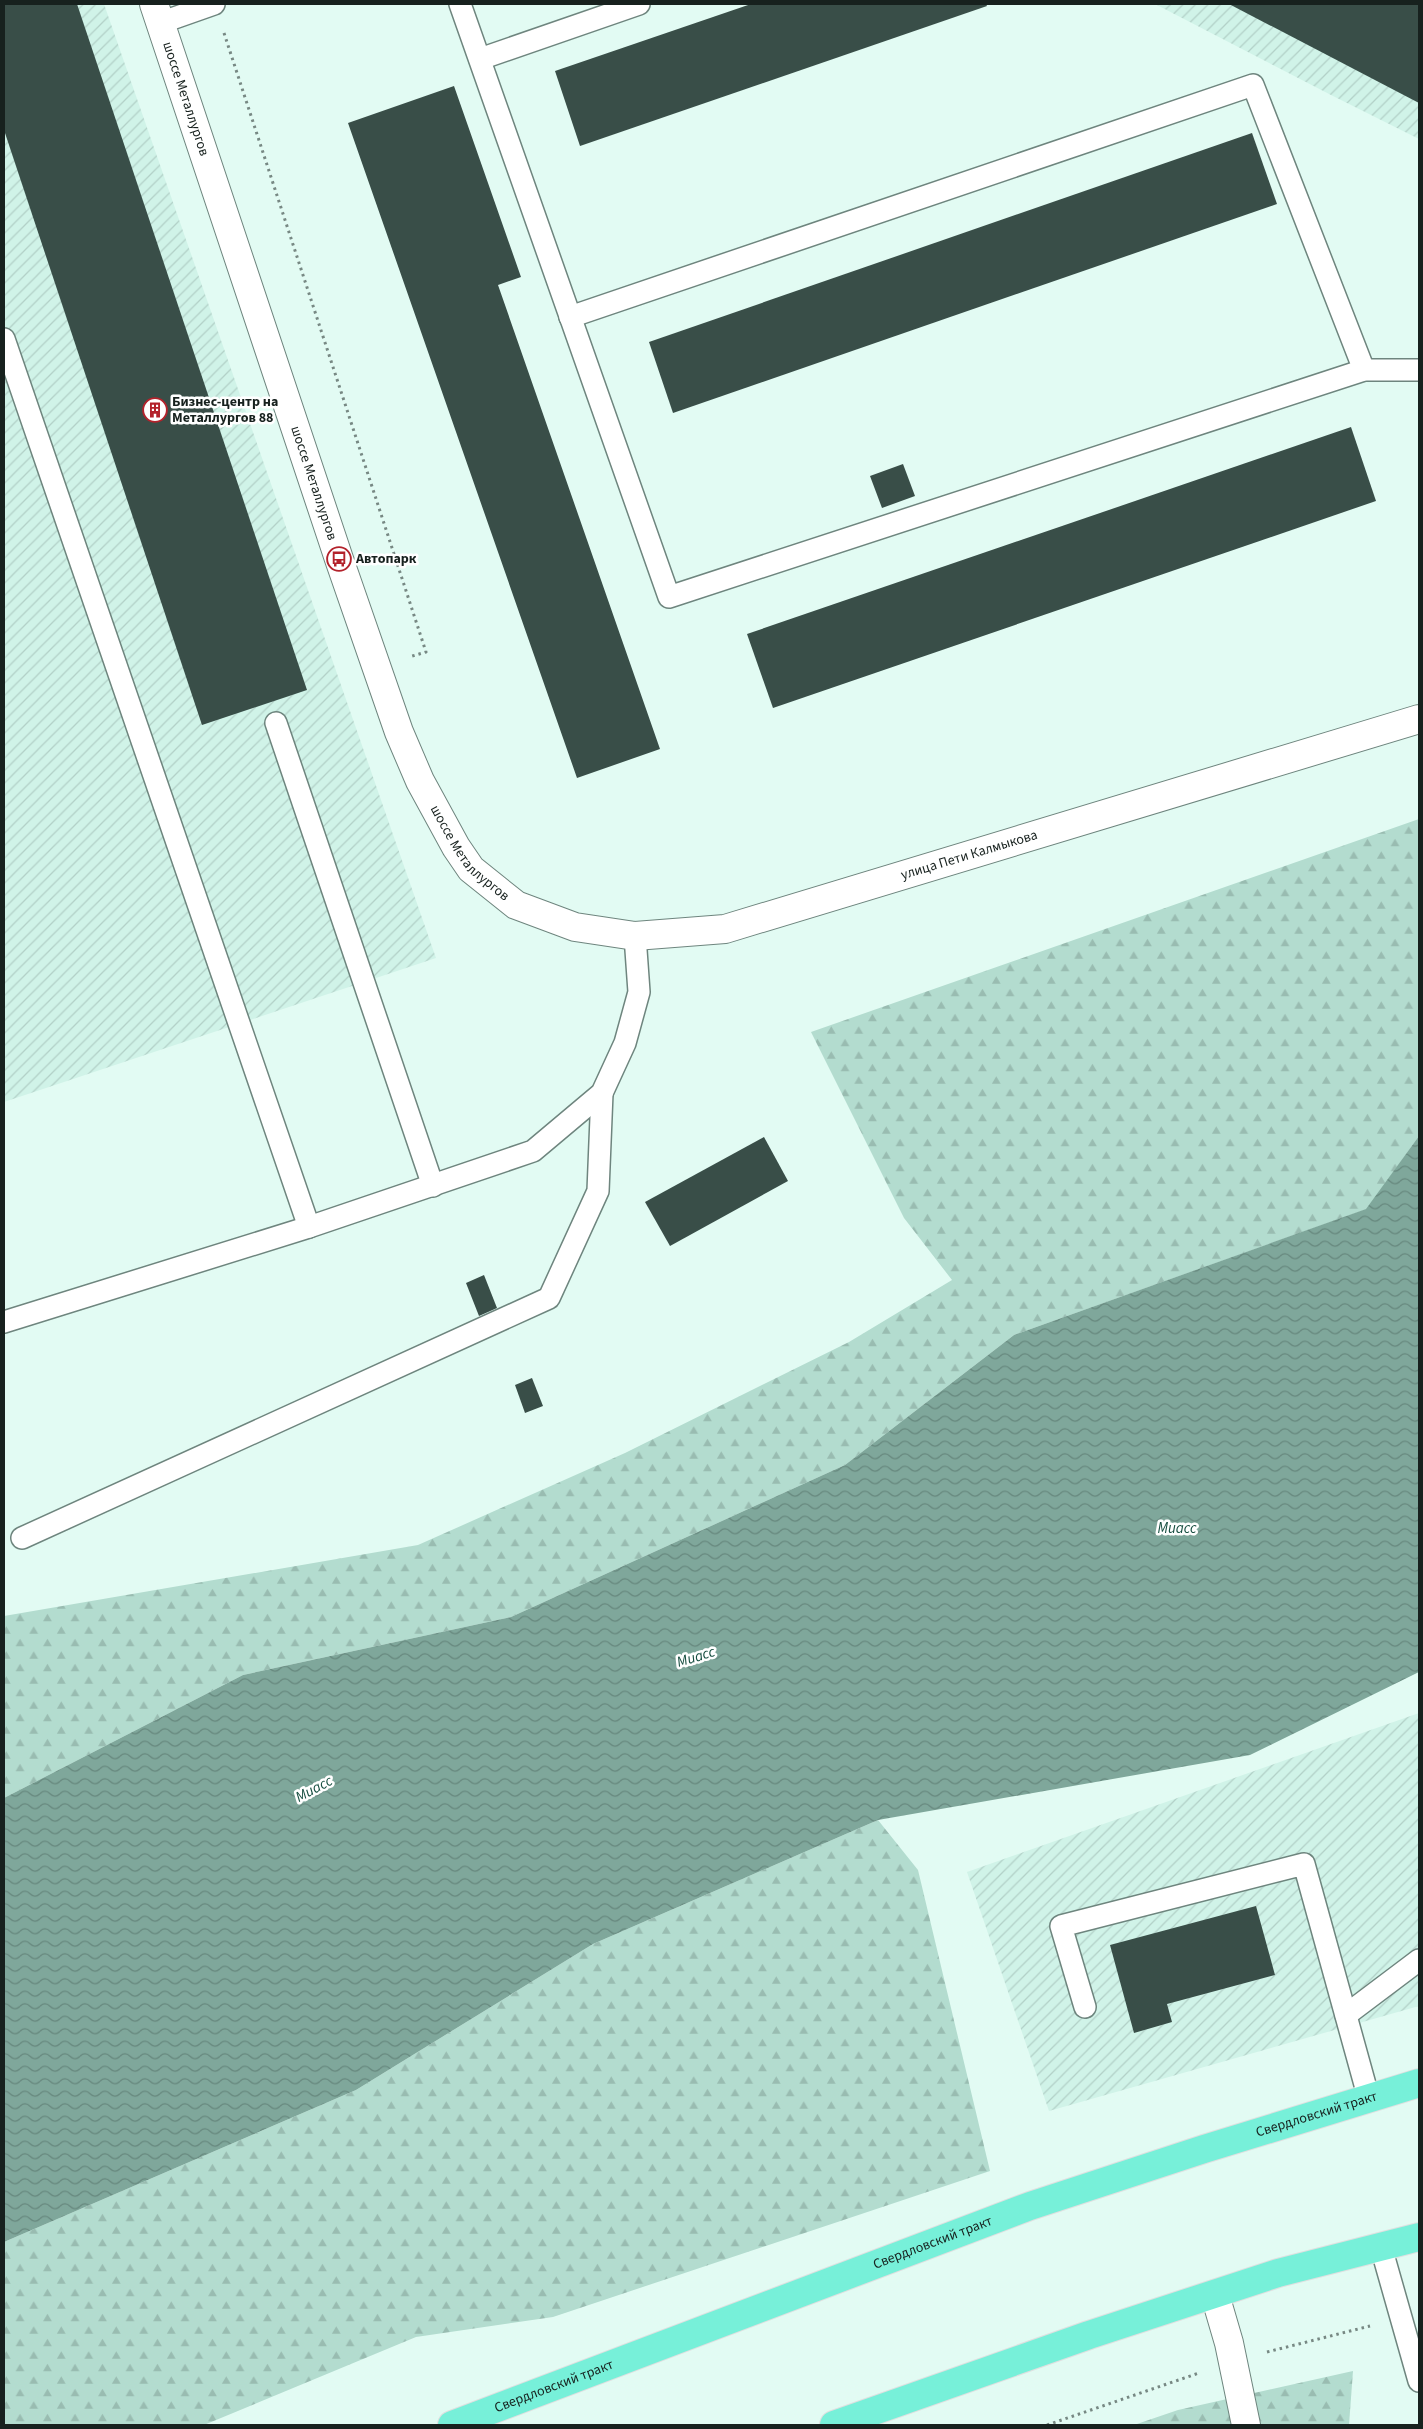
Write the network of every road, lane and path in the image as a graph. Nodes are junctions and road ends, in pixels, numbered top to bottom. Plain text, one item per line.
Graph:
1 (214, 4) edge
2 (460, 4) edge
3 (639, 4) edge
4 (157, 14) edge
5 (480, 59) junction
6 (570, 317) junction
7 (4, 339) edge
8 (1364, 370) junction
9 (1419, 370) edge
10 (426, 652) dead end
11 (1419, 719) edge
12 (276, 723) dead end
13 (516, 905) joint
14 (635, 936) junction
15 (602, 1093) junction
16 (433, 1186) junction
17 (309, 1227) junction
18 (4, 1322) edge
19 (22, 1538) dead end
20 (1419, 1960) edge
21 (1085, 2008) dead end
22 (1346, 2015) junction
23 (1419, 2083) edge
24 (1369, 2098) junction
25 (1419, 2237) edge
26 (1381, 2247) junction
27 (1215, 2295) junction
28 (1419, 2381) edge
29 (452, 2425) edge
30 (834, 2425) edge
31 (1246, 2425) edge

1 - 4 lane
1 - 10 path
2 - 5 lane
3 - 5 lane
4 - 13 main road, шоссе Металлургов
5 - 6 lane
6 - 8 lane
6 - 8 lane
7 - 17 lane
8 - 9 lane
11 - 14 main road, улица Пети Калмыкова
12 - 16 lane
13 - 14 main road, улица Пети Калмыкова
14 - 15 lane
15 - 16 lane
15 - 19 lane
16 - 17 lane
17 - 18 lane
20 - 22 lane
21 - 22 lane
22 - 24 lane
23 - 24 main road, Свердловский тракт
24 - 29 main road, Свердловский тракт
25 - 26 main road
26 - 27 main road
26 - 28 lane
27 - 30 main road
27 - 31 main road

